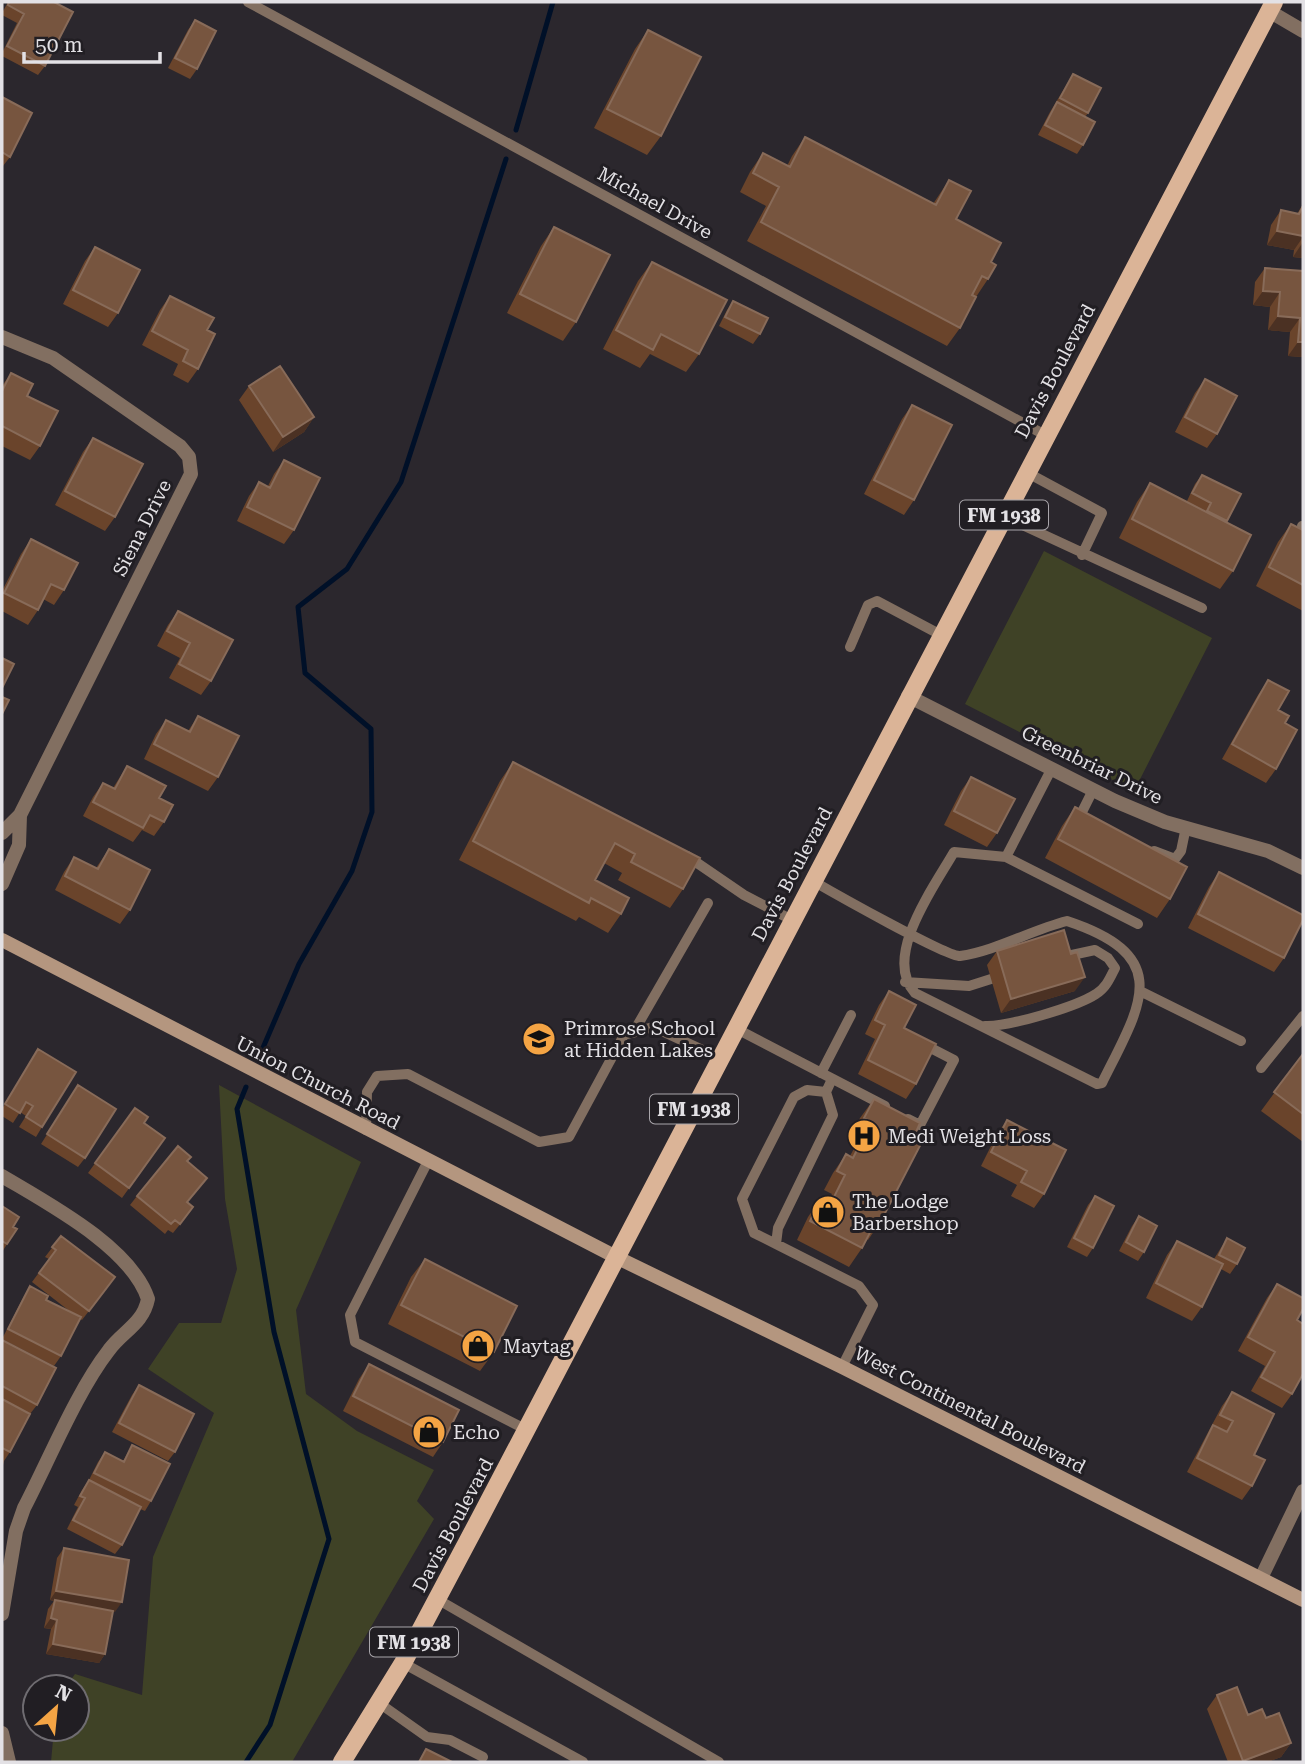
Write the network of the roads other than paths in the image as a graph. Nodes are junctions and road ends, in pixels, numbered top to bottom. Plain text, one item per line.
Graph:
1 (248, 2) edge
2 (1272, 7) edge
3 (1303, 31) edge
4 (2, 337) edge
5 (1045, 435) junction
6 (1026, 472) junction
7 (1003, 516) junction
8 (1083, 555) junction
9 (1202, 608) dead end
10 (941, 635) junction
11 (850, 647) dead end
12 (908, 696) junction
13 (1052, 768) junction
14 (1093, 790) junction
15 (19, 815) junction
16 (1100, 827) edge
17 (1186, 827) junction
18 (2, 833) edge
19 (1144, 848) edge
20 (677, 849) edge
21 (1006, 857) junction
22 (1302, 865) edge
23 (813, 881) junction
24 (2, 884) edge
25 (708, 903) dead end
26 (792, 920) junction
27 (1138, 924) dead end
28 (909, 932) junction
29 (2, 940) edge
30 (1058, 958) edge
31 (991, 979) dead end
32 (905, 982) junction
33 (1142, 992) junction
34 (851, 1016) dead end
35 (1303, 1016) edge
36 (982, 1026) junction
37 (735, 1028) junction
38 (633, 1032) junction
39 (905, 1035) edge
40 (1241, 1041) dead end
41 (720, 1058) junction
42 (1261, 1068) dead end
43 (827, 1076) junction
44 (826, 1092) junction
45 (366, 1130) junction
46 (429, 1161) junction
47 (2, 1176) edge
48 (776, 1244) junction
49 (618, 1258) junction
50 (842, 1367) junction
51 (527, 1430) junction
52 (1303, 1491) edge
53 (1261, 1578) junction
54 (437, 1599) junction
55 (1303, 1600) edge
56 (2, 1614) edge
57 (403, 1663) junction
58 (379, 1703) junction
59 (2, 1734) edge
60 (483, 1757) dead end
61 (9, 1762) edge
62 (342, 1762) edge
63 (583, 1762) edge
64 (719, 1762) edge

1 - 5 lane, Michael Drive
2 - 3 street
2 - 5 main road, Davis Boulevard / FM 1938
4 - 15 street, Siena Drive
5 - 6 main road, Davis Boulevard / FM 1938
6 - 7 main road, Davis Boulevard / FM 1938
6 - 8 lane
7 - 8 lane
7 - 10 main road, Davis Boulevard / FM 1938
8 - 9 lane
10 - 11 lane
10 - 12 main road, Davis Boulevard / FM 1938
12 - 13 street, Greenbriar Drive
12 - 23 main road, Davis Boulevard / FM 1938
13 - 14 street, Greenbriar Drive
13 - 21 lane
14 - 16 lane
14 - 17 street, Greenbriar Drive
15 - 18 street, Siena Drive
15 - 24 street, Siena Drive
17 - 19 lane
17 - 22 street, Greenbriar Drive
20 - 26 lane
21 - 27 lane
21 - 28 lane
23 - 26 main road, Davis Boulevard / FM 1938
23 - 28 lane
25 - 38 lane
26 - 37 main road, Davis Boulevard / FM 1938
28 - 32 lane
28 - 33 lane
29 - 45 main road, Union Church Road
30 - 36 lane
31 - 32 lane
32 - 36 lane
33 - 36 lane
33 - 40 lane
34 - 43 lane
35 - 42 lane
37 - 41 main road, Davis Boulevard / FM 1938
37 - 43 lane
38 - 41 lane
38 - 45 lane
39 - 43 lane
41 - 49 main road, Davis Boulevard / FM 1938
43 - 44 lane
44 - 48 lane
44 - 48 lane
45 - 46 main road, Union Church Road
46 - 49 main road, Union Church Road
46 - 51 lane
47 - 56 street
48 - 50 lane
49 - 50 main road, West Continental Boulevard
49 - 51 main road, Davis Boulevard / FM 1938
50 - 53 main road, West Continental Boulevard
51 - 54 main road, Davis Boulevard / FM 1938
52 - 53 street
53 - 55 main road, West Continental Boulevard
54 - 57 main road, Davis Boulevard / FM 1938
54 - 64 lane
57 - 58 main road, Davis Boulevard / FM 1938
57 - 63 lane
58 - 60 lane
58 - 62 main road, Davis Boulevard / FM 1938
59 - 61 street

